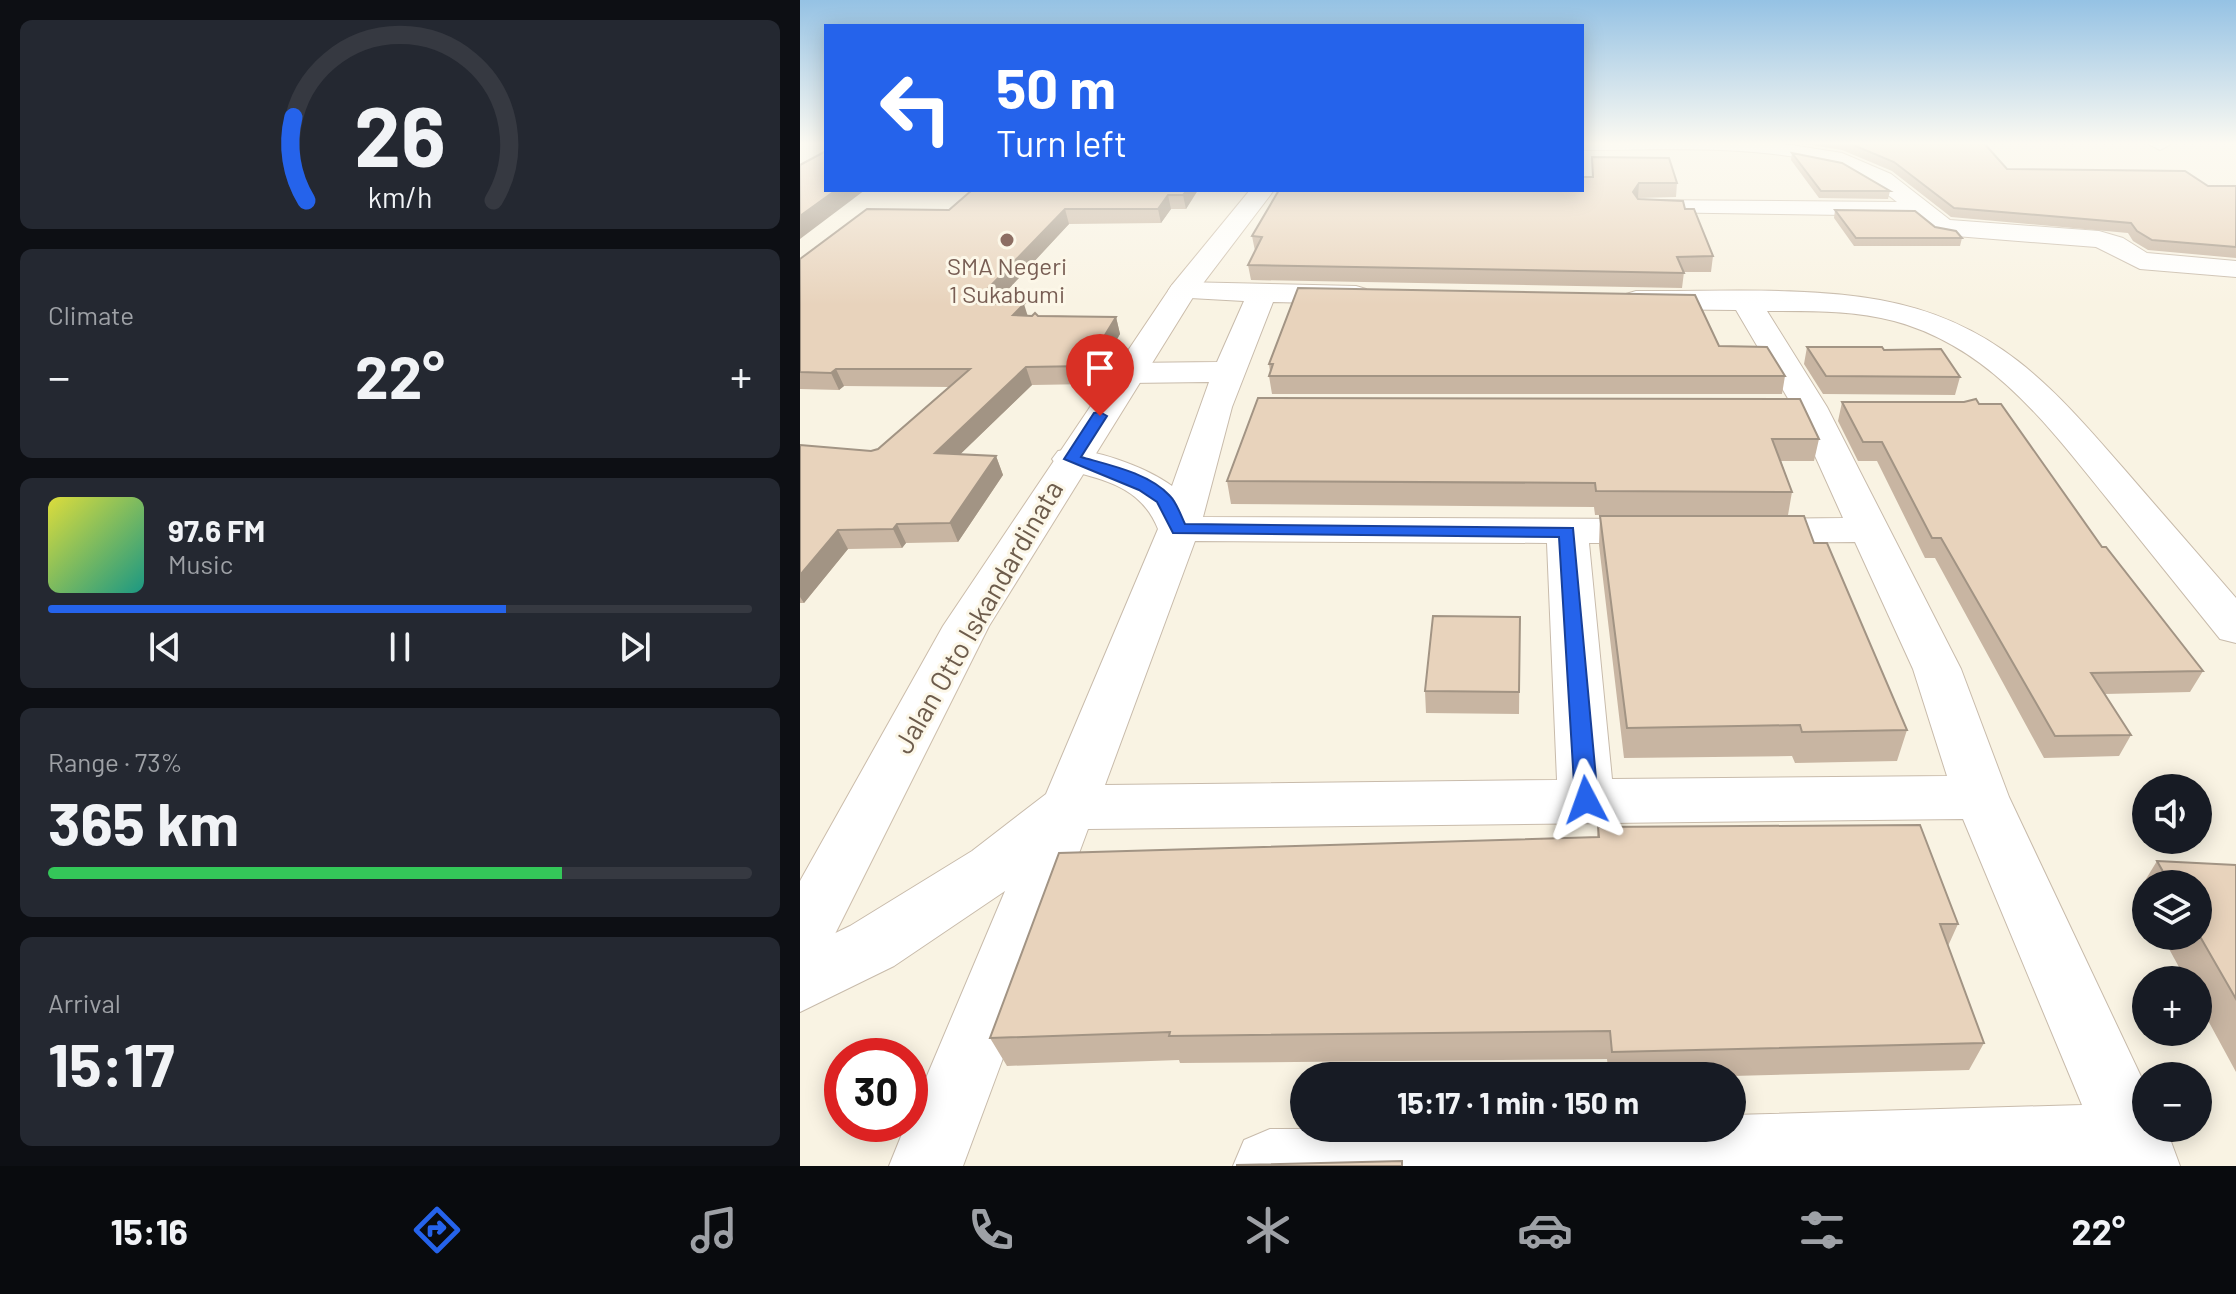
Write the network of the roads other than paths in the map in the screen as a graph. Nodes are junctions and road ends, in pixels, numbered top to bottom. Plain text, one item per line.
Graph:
1 (1257, 196) edge
2 (1906, 196) edge
3 (1647, 205) edge
4 (1922, 208) junction
5 (2236, 269) edge
6 (1182, 291) junction
7 (1262, 294) junction
8 (1402, 296) edge
9 (1590, 299) edge
10 (1746, 301) junction
11 (1128, 373) junction
12 (1229, 395) junction
13 (1071, 459) junction
14 (1179, 529) junction
15 (1868, 530) junction
16 (1567, 532) junction
17 (2236, 628) edge
18 (1981, 797) junction
19 (1586, 800) junction
20 (1069, 807) junction
21 (800, 940) edge
22 (800, 982) edge
23 (2139, 1153) edge
24 (926, 1166) edge
25 (1270, 1166) edge

1 - 6 street, Jalan Otto Iskandardinata
2 - 4 street
3 - 4 street
4 - 5 street
6 - 7 street
6 - 11 street, Jalan Otto Iskandardinata
7 - 8 street
7 - 12 street
9 - 10 street
10 - 15 street
10 - 17 street
11 - 12 street
11 - 13 street, Jalan Otto Iskandardinata
12 - 14 street
13 - 14 street
13 - 21 street, Jalan Otto Iskandardinata
14 - 16 street
14 - 20 street
15 - 16 street
15 - 18 street
16 - 19 street
18 - 19 street
18 - 23 street
19 - 20 street
20 - 22 street
20 - 24 street
23 - 25 street

